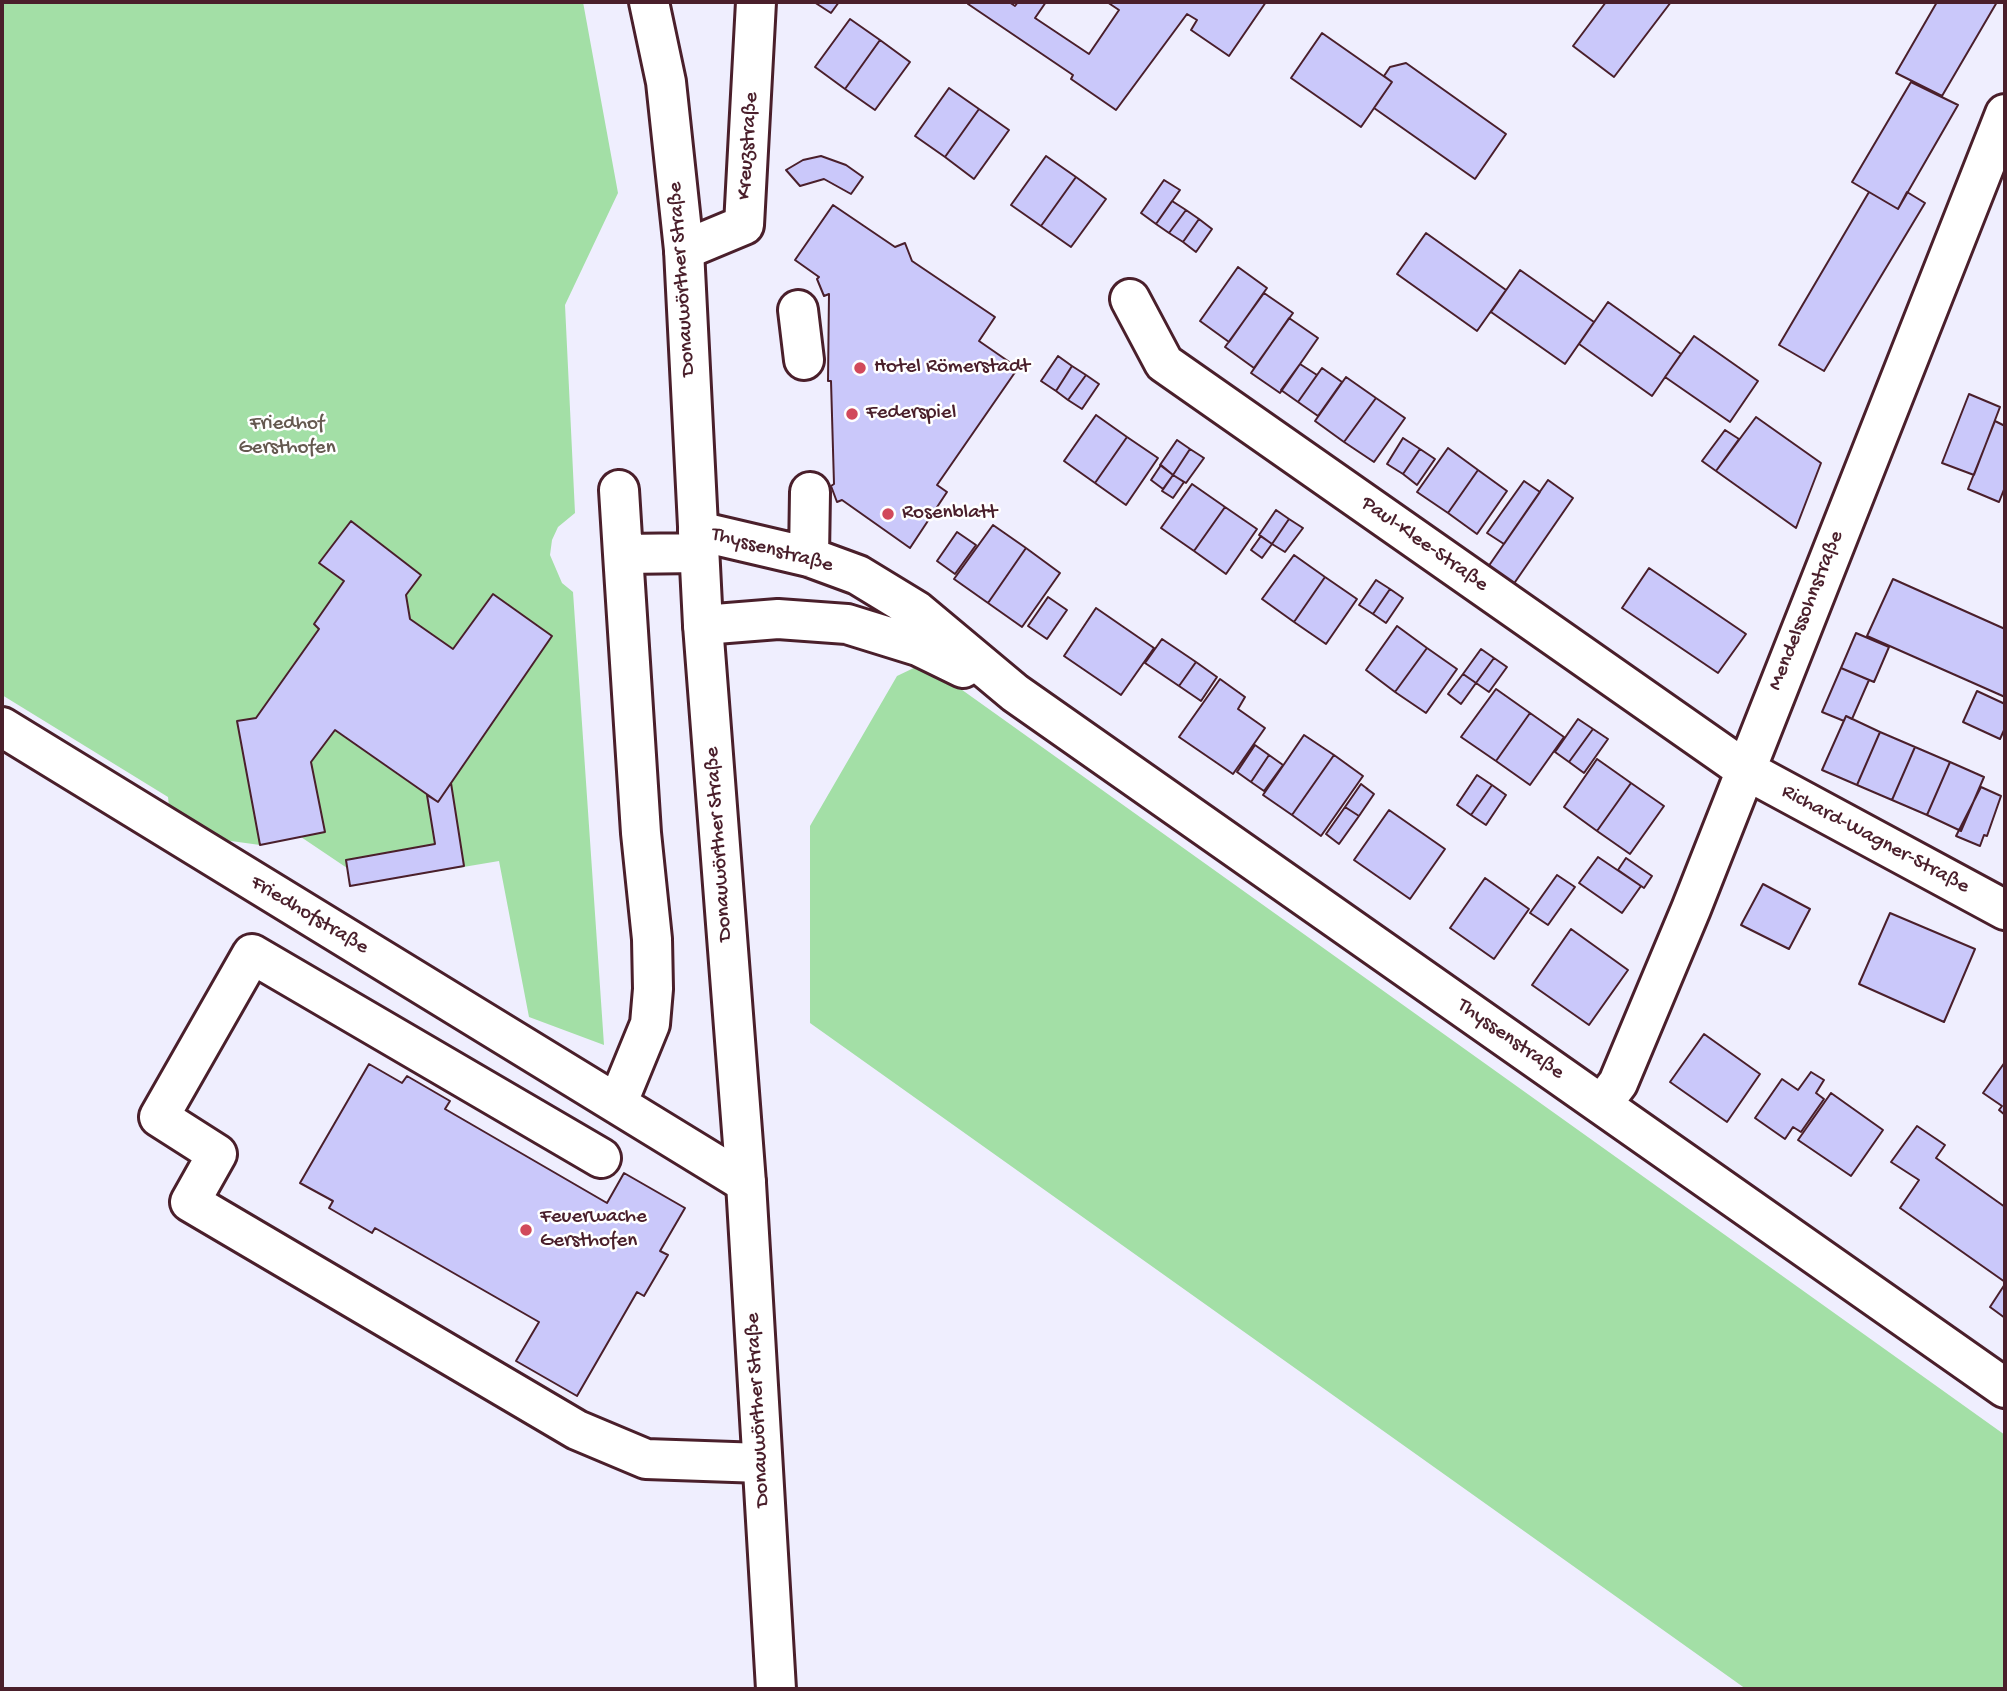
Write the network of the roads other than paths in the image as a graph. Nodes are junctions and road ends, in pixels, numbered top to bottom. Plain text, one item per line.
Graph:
1 (649, 2) edge
2 (756, 2) edge
3 (2005, 114) edge
4 (1993, 180) edge
5 (684, 250) junction
6 (1130, 299) dead end
7 (799, 310) dead end
8 (804, 359) dead end
9 (619, 491) dead end
10 (810, 492) dead end
11 (699, 542) junction
12 (624, 554) junction
13 (809, 557) junction
14 (703, 625) junction
15 (1015, 693) junction
16 (2, 727) edge
17 (1744, 769) junction
18 (2005, 910) edge
19 (468, 1005) junction
20 (430, 1059) junction
21 (618, 1102) junction
22 (1602, 1104) junction
23 (601, 1158) dead end
24 (746, 1183) junction
25 (2005, 1388) edge
26 (762, 1463) junction
27 (776, 1689) edge

1 - 5 street, Donauwörther Straße
2 - 5 street, Kreuzstraße
3 - 4 street, Mendelssohnstraße
4 - 17 street, Mendelssohnstraße
5 - 11 street, Donauwörther Straße
6 - 17 street, Paul-Klee-Straße
7 - 8 street
9 - 12 street
10 - 13 street
11 - 12 street
11 - 13 street, Thyssenstraße
11 - 14 street, Donauwörther Straße
12 - 21 street
13 - 15 street, Thyssenstraße
14 - 15 street, Thyssenstraße
14 - 24 street, Donauwörther Straße
15 - 22 street, Thyssenstraße
16 - 19 street, Friedhofstraße
17 - 18 street, Richard-Wagner-Straße
17 - 22 street, Mendelssohnstraße
19 - 20 street
19 - 21 street, Friedhofstraße
20 - 23 street
20 - 26 street
21 - 24 street, Friedhofstraße
22 - 25 street, Thyssenstraße
24 - 26 street, Donauwörther Straße
26 - 27 street, Donauwörther Straße

